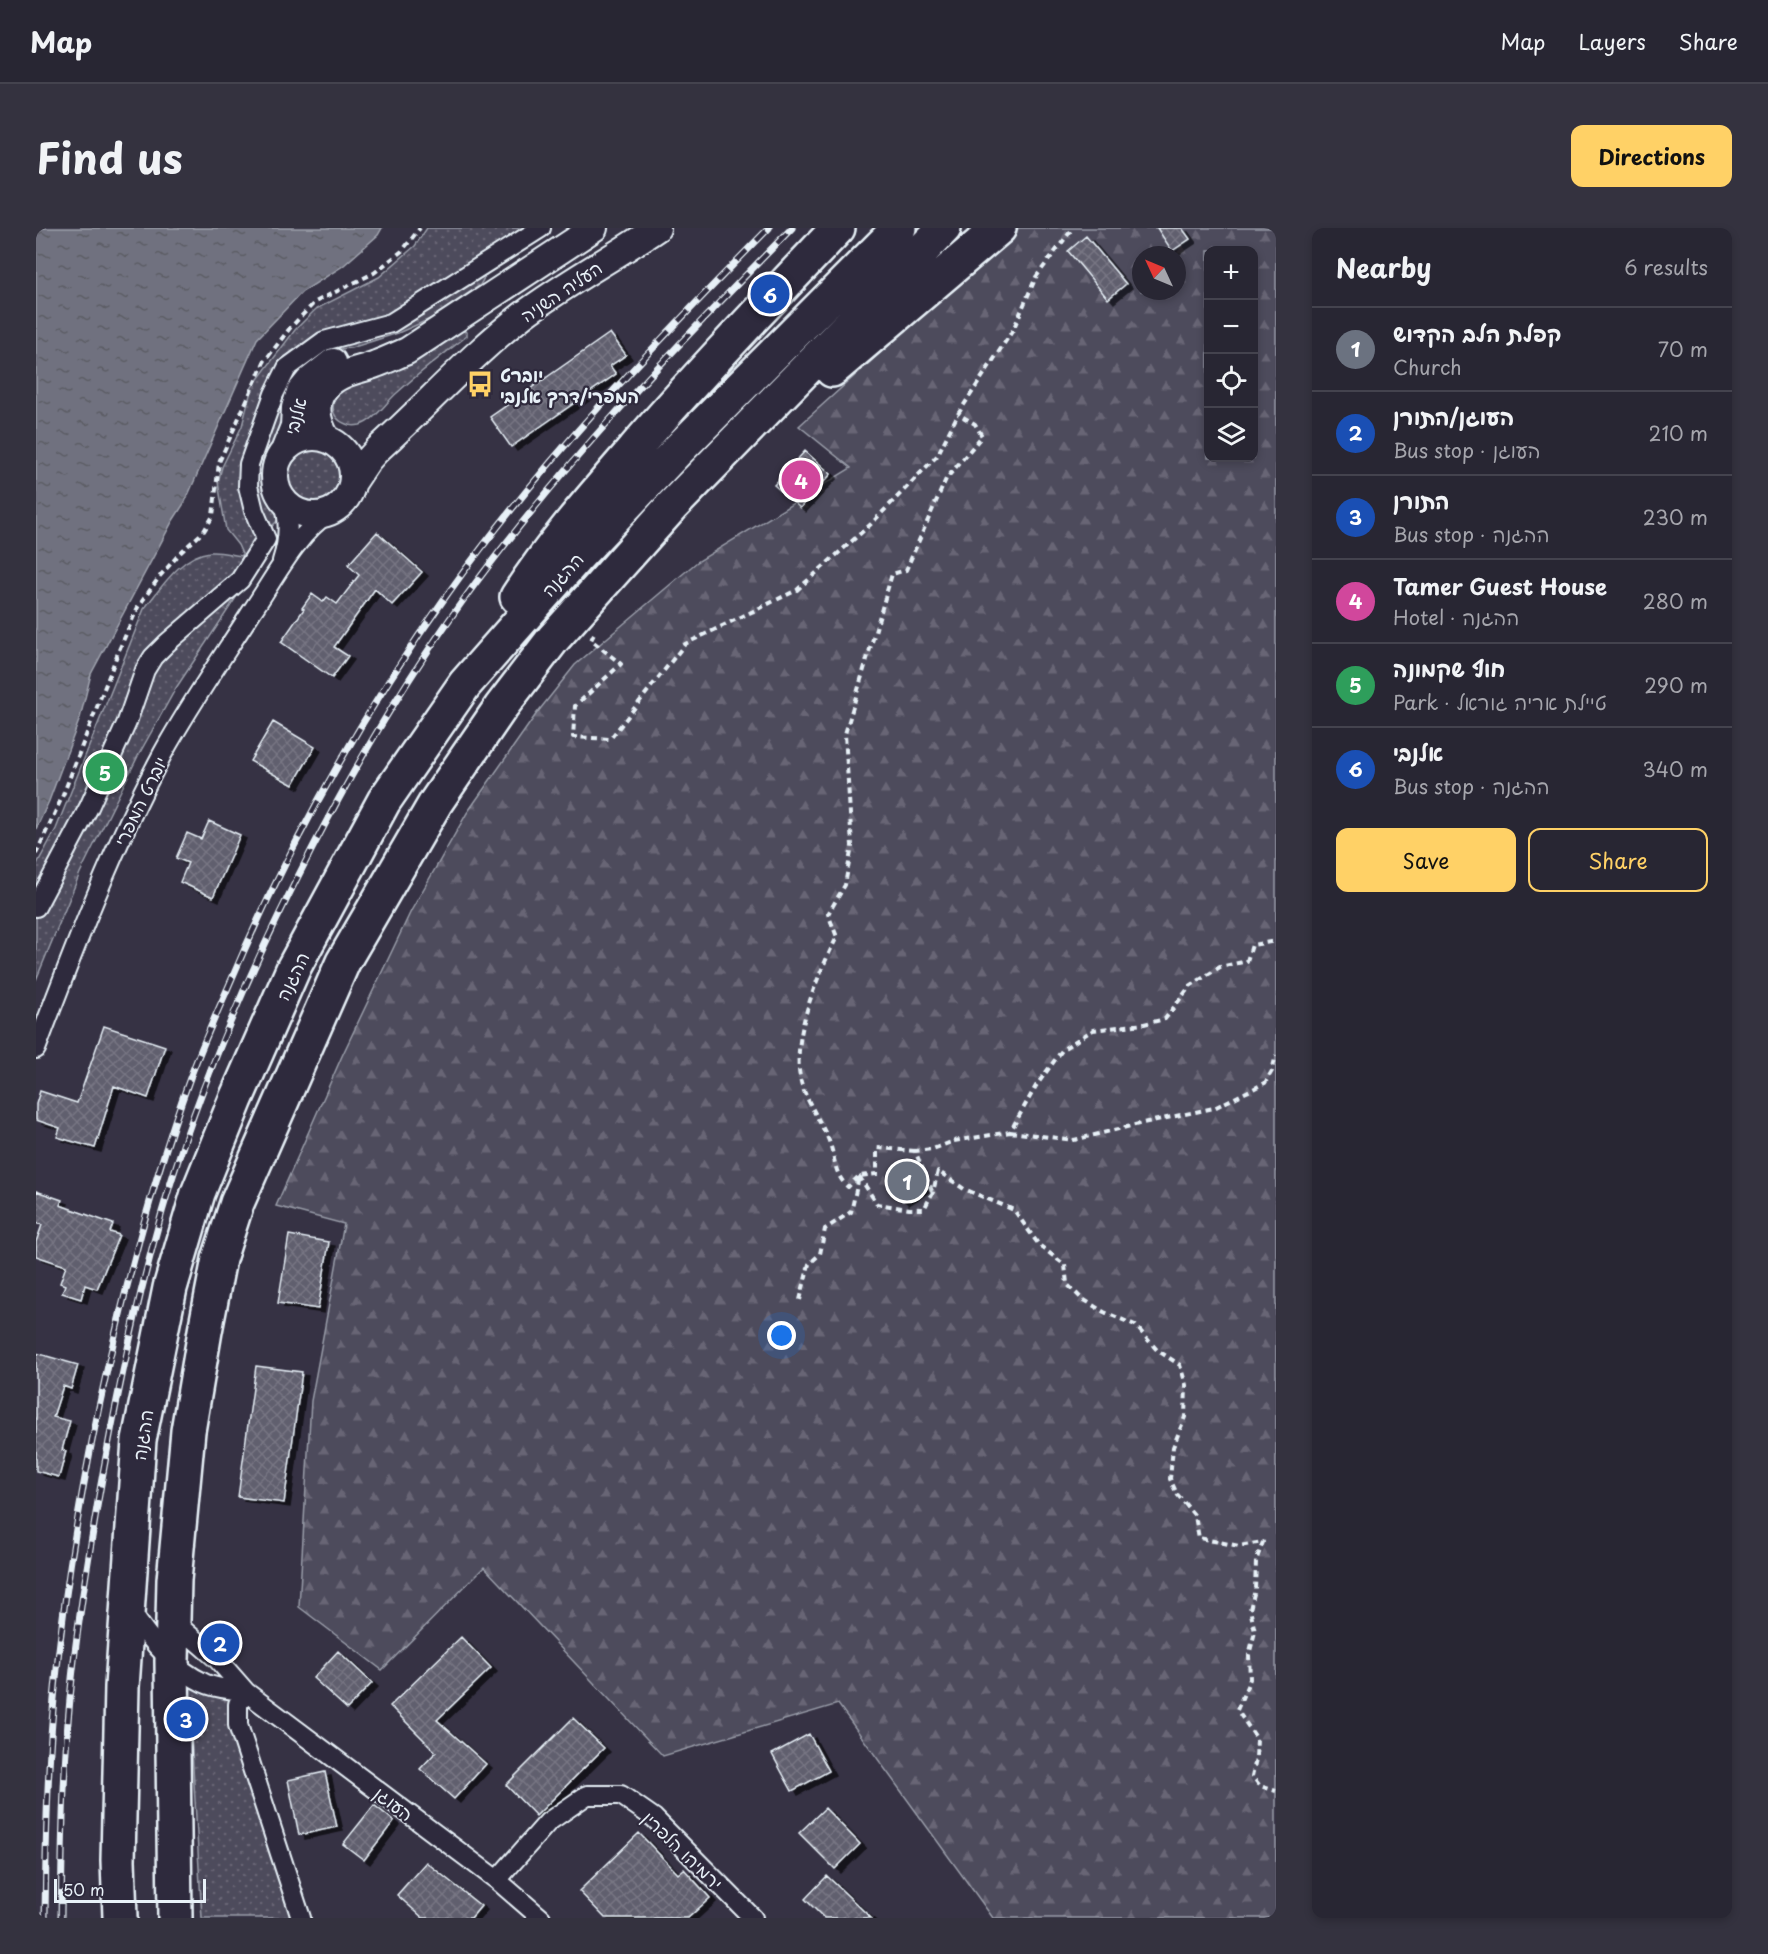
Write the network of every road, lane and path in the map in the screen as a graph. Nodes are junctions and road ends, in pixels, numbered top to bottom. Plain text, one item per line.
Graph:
1 (420, 228) edge
2 (541, 228) edge
3 (594, 228) edge
4 (657, 228) edge
5 (838, 228) edge
6 (899, 228) edge
7 (944, 228) edge
8 (999, 228) edge
9 (1073, 228) edge
10 (439, 329) junction
11 (471, 360) junction
12 (958, 414) junction
13 (332, 441) junction
14 (284, 451) junction
15 (352, 484) junction
16 (283, 500) junction
17 (672, 506) junction
18 (330, 512) junction
19 (279, 571) junction
20 (596, 630) dead end
21 (465, 684) junction
22 (36, 854) edge
23 (36, 906) edge
24 (1276, 941) edge
25 (36, 1049) edge
26 (1276, 1055) edge
27 (1011, 1132) junction
28 (915, 1151) junction
29 (859, 1176) junction
30 (933, 1192) junction
31 (800, 1300) dead end
32 (126, 1604) junction
33 (172, 1620) junction
34 (172, 1661) junction
35 (246, 1692) junction
36 (1276, 1791) edge
37 (497, 1880) junction
38 (120, 1918) edge
39 (175, 1918) edge
40 (301, 1918) edge
41 (541, 1918) edge
42 (753, 1918) edge

1 - 22 path
2 - 23 street
3 - 10 street, אלנבי
4 - 11 street, העליה השניה
5 - 21 highway
6 - 21 highway, ההגנה
7 - 17 highway, ההגנה
8 - 17 highway
9 - 12 path
10 - 13 street, אלנבי
10 - 14 street, אלנבי
11 - 13 street, העליה השניה
11 - 15 street, העליה השניה
12 - 20 path
12 - 29 path
13 - 14 street
13 - 15 street
14 - 16 street
15 - 18 street
16 - 18 street
16 - 19 street, יוברט המפרי
17 - 33 highway, ההגנה
18 - 19 street, יוברט המפרי
19 - 25 street, יוברט המפרי
21 - 32 highway, ההגנה
24 - 27 path
26 - 27 path
27 - 28 path
28 - 29 path
28 - 30 path
29 - 30 path
29 - 31 path
30 - 36 path
32 - 34 street, העוגן
32 - 38 highway, ההגנה
33 - 34 highway, ההגנה
33 - 35 street, העוגן
34 - 35 street, העוגן
34 - 39 highway, ההגנה
35 - 37 street, העוגן
35 - 40 street
37 - 41 street, העוגן
37 - 42 street, ירמיהו הלפרין

